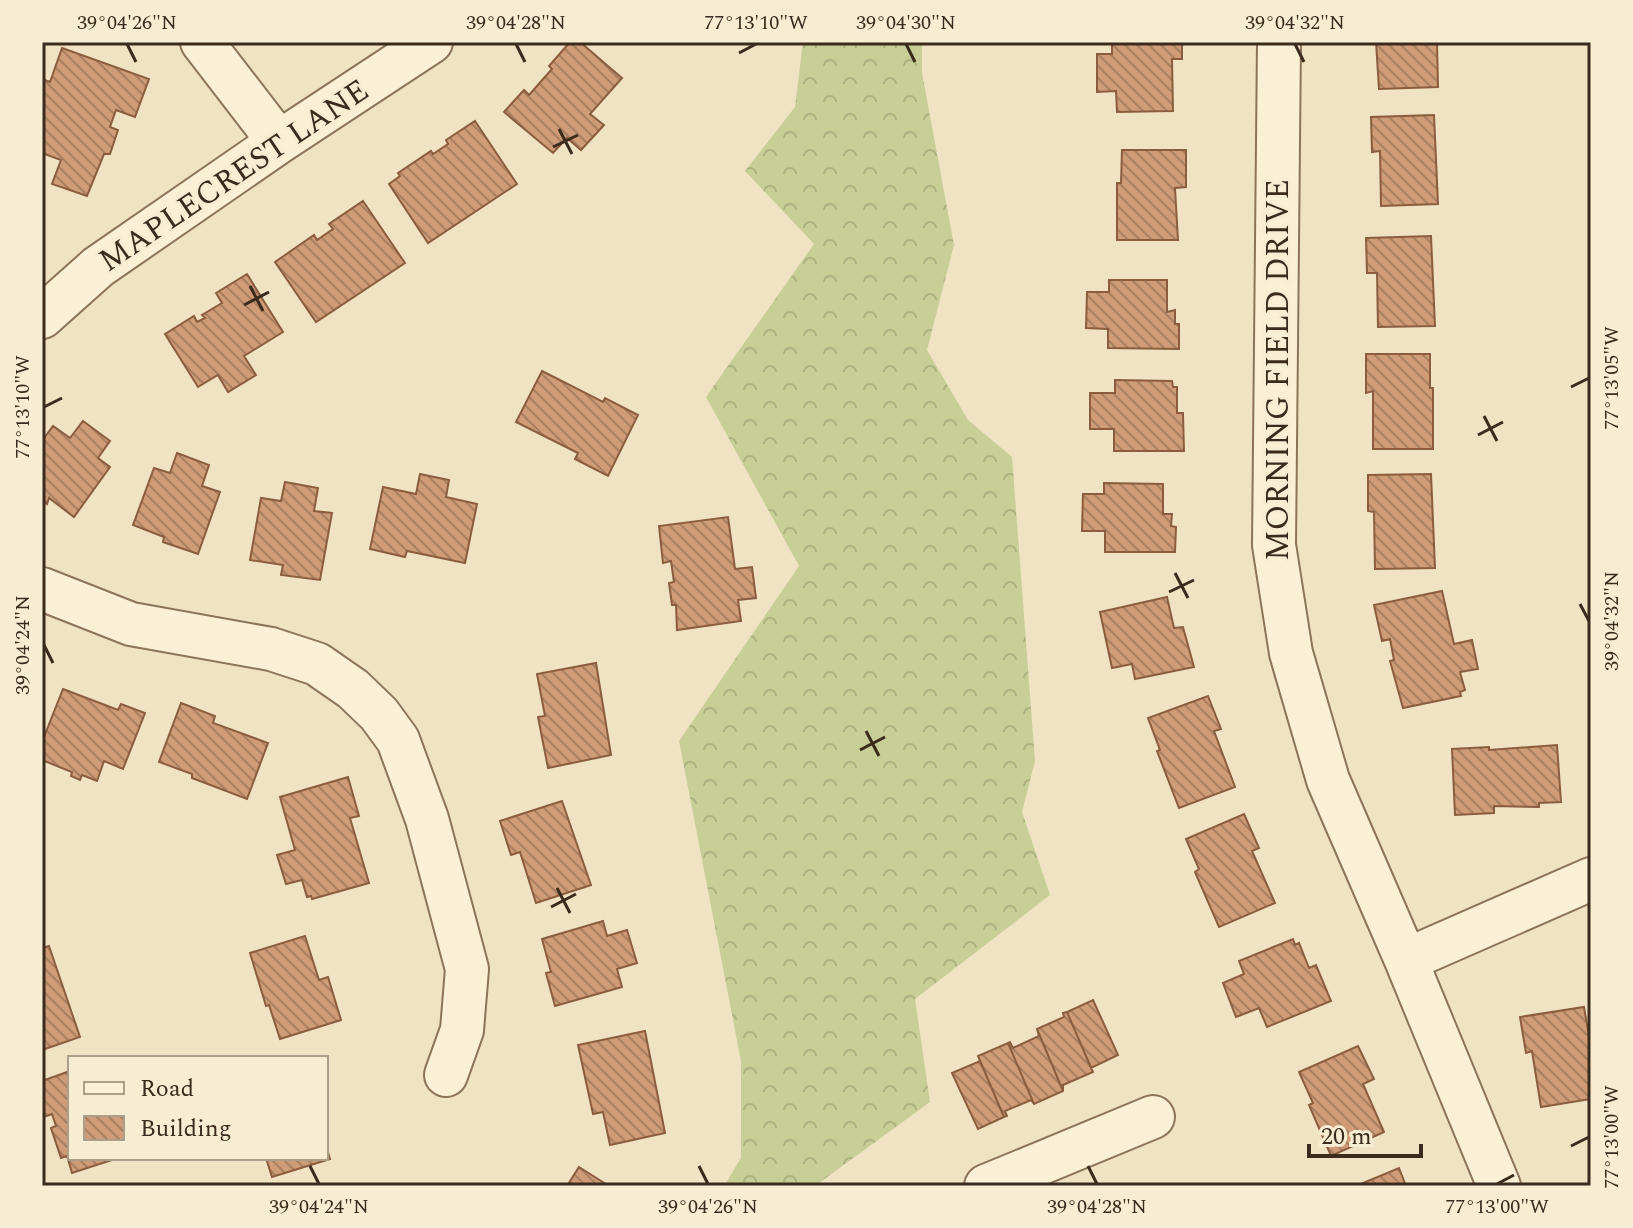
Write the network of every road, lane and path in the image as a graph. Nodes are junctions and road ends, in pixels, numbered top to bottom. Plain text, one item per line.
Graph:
1 (202, 42) edge
2 (431, 42) edge
3 (1279, 42) edge
4 (279, 142) junction
5 (42, 317) edge
6 (42, 589) edge
7 (1591, 879) edge
8 (1406, 960) junction
9 (446, 1075) dead end
10 (1153, 1117) dead end
11 (986, 1186) edge
12 (1499, 1186) edge

1 - 4 street
2 - 4 street, MAPLECREST LANE
3 - 8 street, MORNING FIELD DRIVE
4 - 5 street, MAPLECREST LANE
6 - 9 street
7 - 8 street
8 - 12 street, MORNING FIELD DRIVE
10 - 11 street

